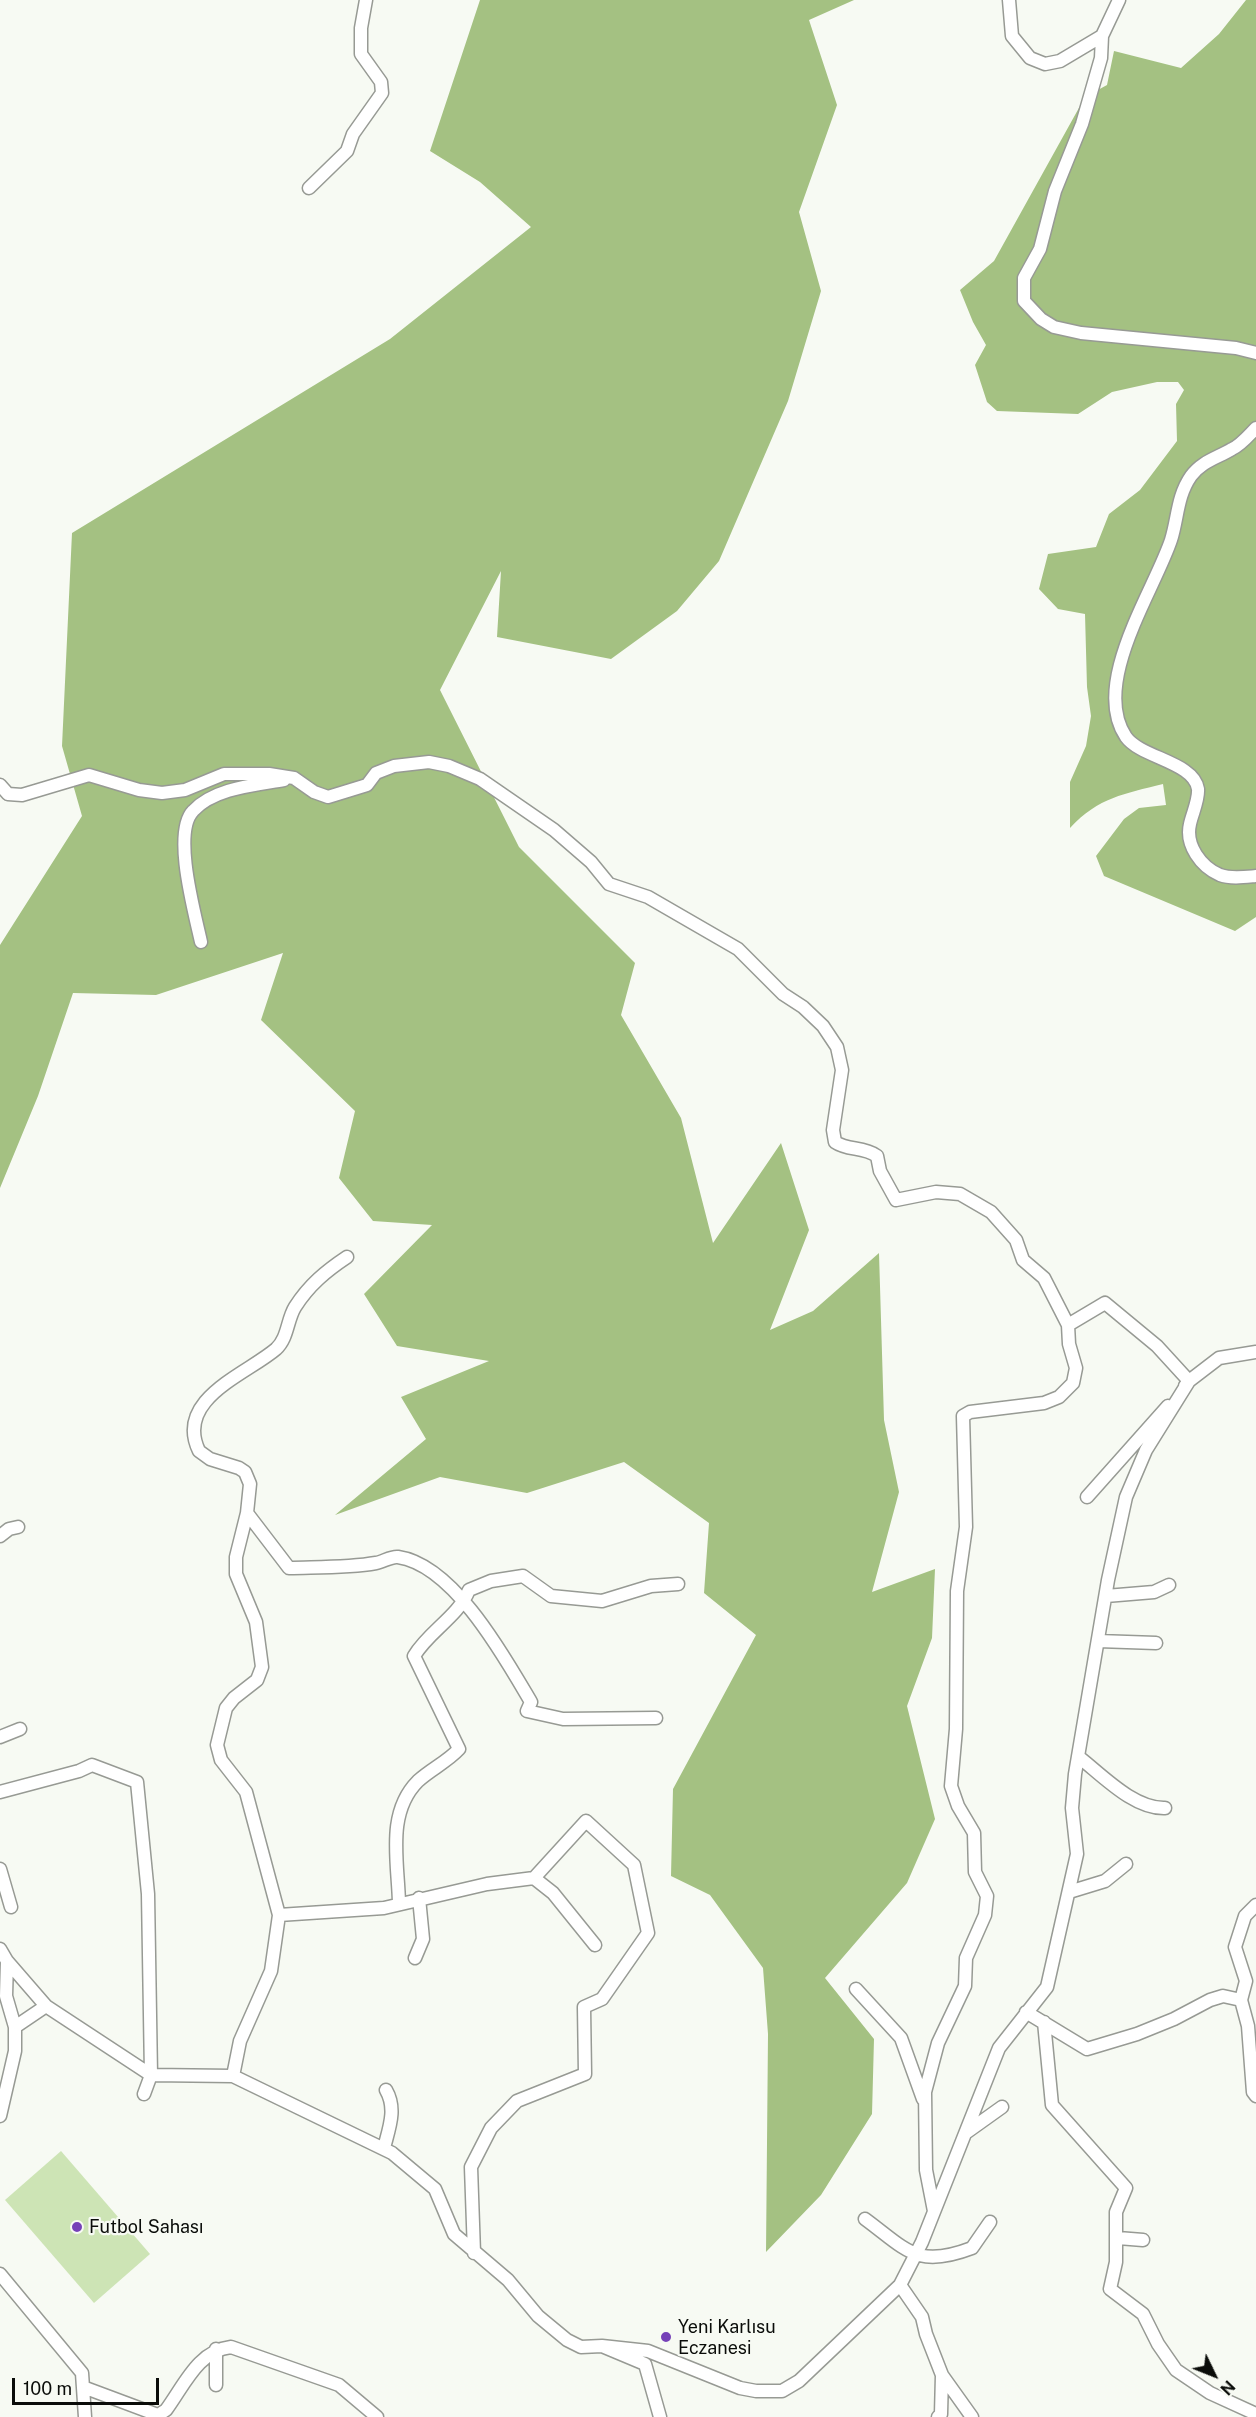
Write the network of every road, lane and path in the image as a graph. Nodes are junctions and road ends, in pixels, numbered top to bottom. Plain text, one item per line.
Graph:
1 (366, 0) edge
2 (1009, 0) edge
3 (1119, 0) edge
4 (1102, 36) junction
5 (309, 188) dead end
6 (1256, 353) edge
7 (1256, 428) edge
8 (294, 778) junction
9 (0, 785) edge
10 (1256, 876) edge
11 (201, 942) dead end
12 (347, 1257) dead end
13 (1068, 1325) junction
14 (1256, 1352) edge
15 (1189, 1381) junction
16 (1087, 1497) dead end
17 (247, 1513) junction
18 (18, 1527) dead end
19 (0, 1536) edge
20 (678, 1584) dead end
21 (1169, 1585) dead end
22 (1106, 1596) junction
23 (464, 1603) junction
24 (1098, 1641) junction
25 (1156, 1643) dead end
26 (656, 1718) dead end
27 (20, 1729) dead end
28 (0, 1737) edge
29 (1080, 1758) junction
30 (0, 1792) edge
31 (1165, 1808) dead end
32 (1126, 1864) dead end
33 (0, 1869) edge
34 (534, 1878) junction
35 (1069, 1892) junction
36 (419, 1898) junction
37 (399, 1903) junction
38 (1256, 1905) edge
39 (11, 1907) dead end
40 (279, 1915) junction
41 (595, 1945) dead end
42 (0, 1949) edge
43 (415, 1958) dead end
44 (7, 1961) junction
45 (856, 1989) dead end
46 (1241, 2000) junction
47 (46, 2006) junction
48 (1026, 2012) junction
49 (1044, 2022) junction
50 (15, 2027) junction
51 (151, 2075) junction
52 (233, 2076) junction
53 (386, 2090) dead end
54 (144, 2094) dead end
55 (1254, 2094) edge
56 (1256, 2107) edge
57 (926, 2108) junction
58 (1002, 2108) dead end
59 (0, 2116) edge
60 (966, 2133) junction
61 (384, 2148) junction
62 (934, 2211) junction
63 (865, 2219) dead end
64 (990, 2222) dead end
65 (1118, 2238) junction
66 (1143, 2240) dead end
67 (474, 2253) junction
68 (915, 2256) junction
69 (0, 2274) edge
70 (900, 2285) junction
71 (602, 2346) junction
72 (216, 2349) junction
73 (942, 2375) junction
74 (216, 2385) dead end
75 (83, 2387) junction
76 (1256, 2414) edge
77 (84, 2417) edge
78 (377, 2417) edge
79 (660, 2417) edge
80 (938, 2417) edge
81 (972, 2417) edge

1 - 5 street
2 - 4 street
3 - 4 street
4 - 6 street
7 - 10 street
8 - 9 street
8 - 11 street
8 - 13 street
12 - 17 street
13 - 15 street
13 - 57 street
14 - 15 street
15 - 16 street
15 - 22 street
17 - 23 street
17 - 40 street
18 - 19 street
20 - 23 street
21 - 22 street
22 - 24 street
23 - 26 street
23 - 37 street
24 - 25 street
24 - 29 street
27 - 28 street
29 - 31 street
29 - 35 street
30 - 51 street
32 - 35 street
33 - 39 street
34 - 36 street
34 - 41 street
34 - 67 street
35 - 48 street
36 - 37 street
36 - 43 street
37 - 40 street
38 - 46 street
40 - 52 street
42 - 44 street
44 - 47 street
44 - 50 street
45 - 57 street
46 - 49 street
46 - 55 street
47 - 50 street
47 - 51 street
48 - 49 street
48 - 60 street
49 - 65 street
50 - 59 street
51 - 52 street
51 - 54 street
52 - 61 street
53 - 61 street
55 - 56 street
57 - 62 street
58 - 60 street
60 - 62 street
61 - 67 street
62 - 68 street
63 - 68 street
64 - 68 street
65 - 66 street
65 - 76 street
67 - 71 street
68 - 70 street
69 - 75 street
70 - 71 street
70 - 73 street
71 - 79 street
72 - 74 street
72 - 75 street
72 - 78 street
73 - 80 street
73 - 81 street
75 - 77 street

